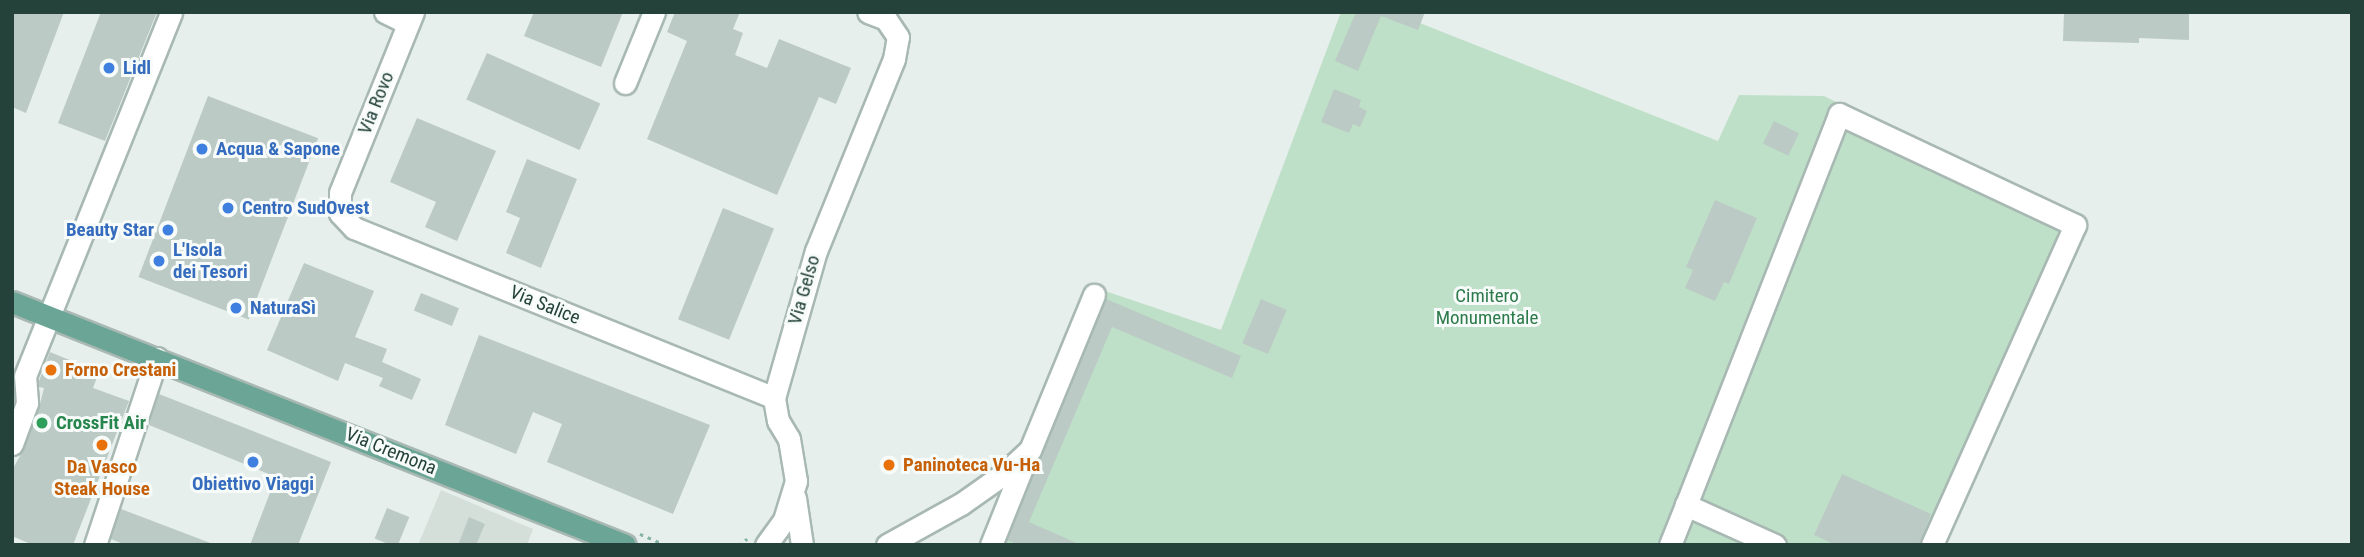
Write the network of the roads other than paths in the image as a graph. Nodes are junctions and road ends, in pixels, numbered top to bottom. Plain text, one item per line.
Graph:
1 (171, 12) edge
2 (385, 12) edge
3 (654, 12) edge
4 (868, 12) edge
5 (411, 18) edge
6 (625, 83) dead end
7 (340, 193) joint
8 (1094, 295) dead end
9 (12, 302) edge
10 (49, 316) junction
11 (157, 358) junction
12 (774, 398) junction
13 (12, 444) edge
14 (1030, 450) junction
15 (794, 492) junction
16 (1686, 505) junction
17 (95, 545) edge
18 (625, 545) edge
19 (766, 545) edge
20 (802, 545) edge
21 (887, 545) edge
22 (991, 545) edge
23 (1670, 545) edge
24 (1774, 545) edge
25 (1932, 545) edge

1 - 10 street
2 - 5 street
3 - 6 street
4 - 12 street, Via Gelso
5 - 7 street, Via Rovo
7 - 12 street, Via Salice
8 - 14 street
9 - 10 main road, Via Cremona
10 - 11 main road, Via Cremona
10 - 13 street
11 - 17 street
11 - 18 main road, Via Cremona
12 - 15 street
14 - 21 street
14 - 22 street
15 - 19 street
15 - 20 street
16 - 23 street
16 - 24 street
16 - 25 street

